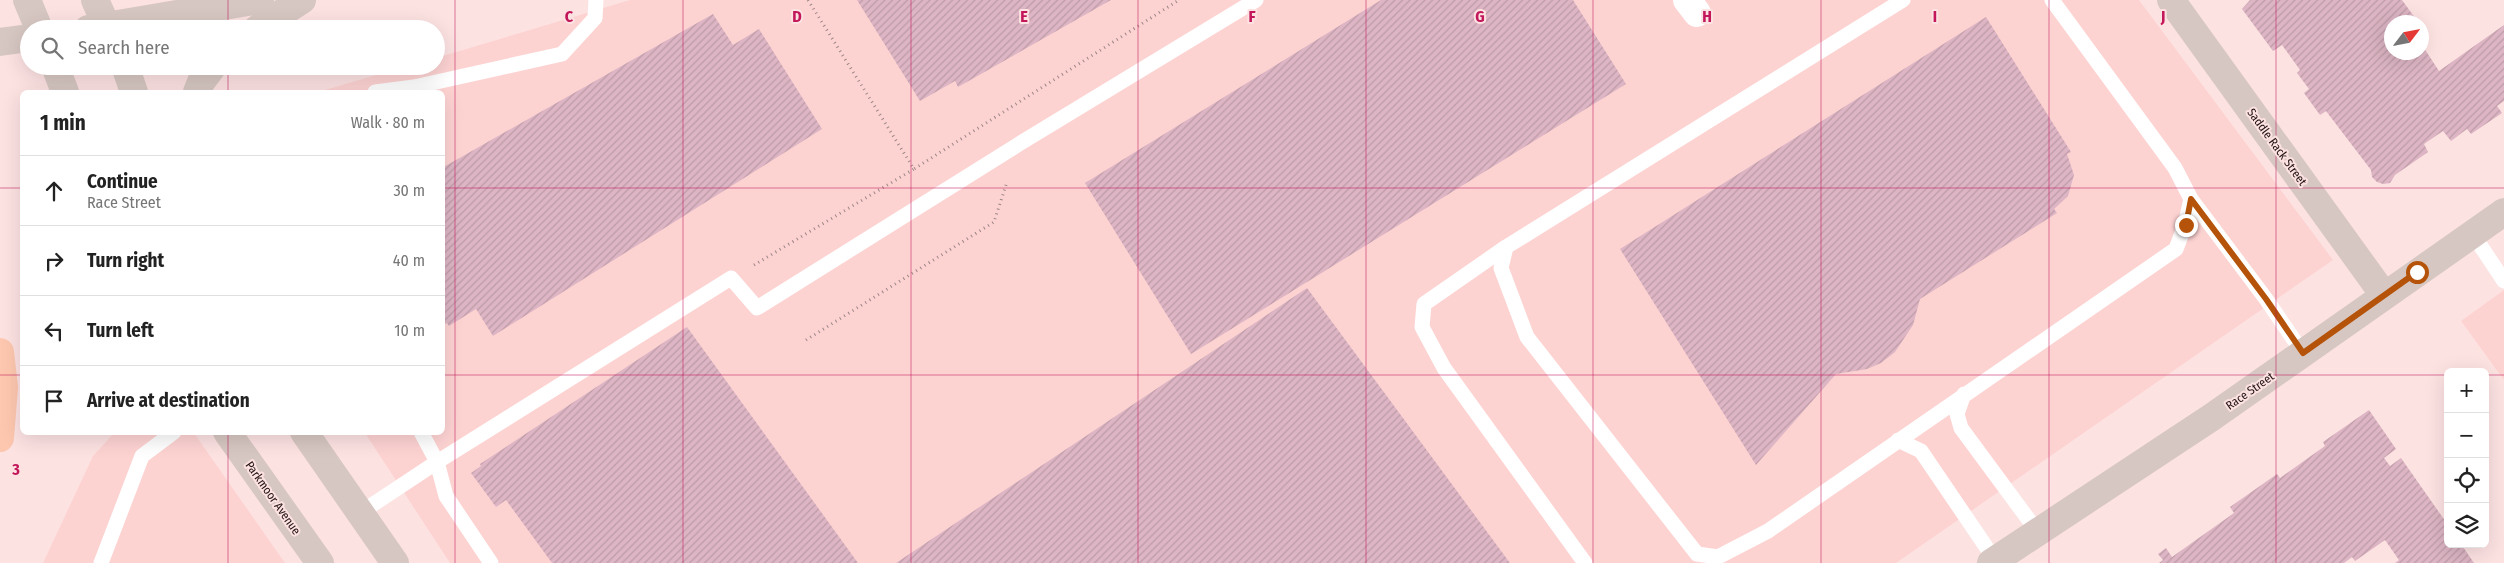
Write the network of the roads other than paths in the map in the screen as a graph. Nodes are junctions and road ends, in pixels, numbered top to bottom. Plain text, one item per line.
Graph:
1 (27, 0) edge
2 (95, 0) edge
3 (260, 0) edge
4 (302, 0) edge
5 (596, 0) edge
6 (1256, 0) edge
7 (1903, 0) edge
8 (2052, 0) edge
9 (2170, 0) edge
10 (35, 20) edge
11 (99, 20) edge
12 (146, 20) edge
13 (271, 20) edge
14 (20, 39) edge
15 (0, 42) edge
16 (58, 75) edge
17 (128, 75) edge
18 (206, 75) edge
19 (64, 90) edge
20 (133, 90) edge
21 (198, 90) edge
22 (391, 90) edge
23 (2191, 199) junction
24 (2504, 212) edge
25 (2472, 233) junction
26 (1506, 247) junction
27 (2504, 281) edge
28 (2384, 295) junction
29 (0, 352) edge
30 (2303, 353) junction
31 (1964, 394) junction
32 (170, 435) edge
33 (229, 435) edge
34 (306, 435) edge
35 (423, 435) edge
36 (0, 438) edge
37 (1898, 440) junction
38 (437, 462) junction
39 (360, 512) junction
40 (2037, 530) junction
41 (1714, 560) edge
42 (1993, 561) edge
43 (101, 563) edge
44 (320, 563) edge
45 (396, 563) edge
46 (491, 563) edge
47 (1585, 563) edge

1 - 10 main road
2 - 11 main road
3 - 12 main road
4 - 13 main road
5 - 22 lane
6 - 38 lane
7 - 26 lane
8 - 23 lane
9 - 28 main road, Saddle Rack Street
14 - 15 main road
16 - 19 main road
17 - 20 main road
18 - 21 main road
23 - 30 lane
23 - 31 lane
24 - 25 main road, Race Street
25 - 27 lane
25 - 28 main road, Race Street
26 - 41 lane
26 - 47 lane
28 - 30 main road, Race Street
29 - 36 highway
30 - 40 main road, Race Street
31 - 37 lane
31 - 40 lane
32 - 43 lane
33 - 44 main road, Parkmoor Avenue
34 - 39 main road
35 - 38 lane
37 - 41 lane
37 - 42 lane
38 - 39 lane
38 - 46 lane
39 - 45 main road
40 - 42 main road, Race Street

